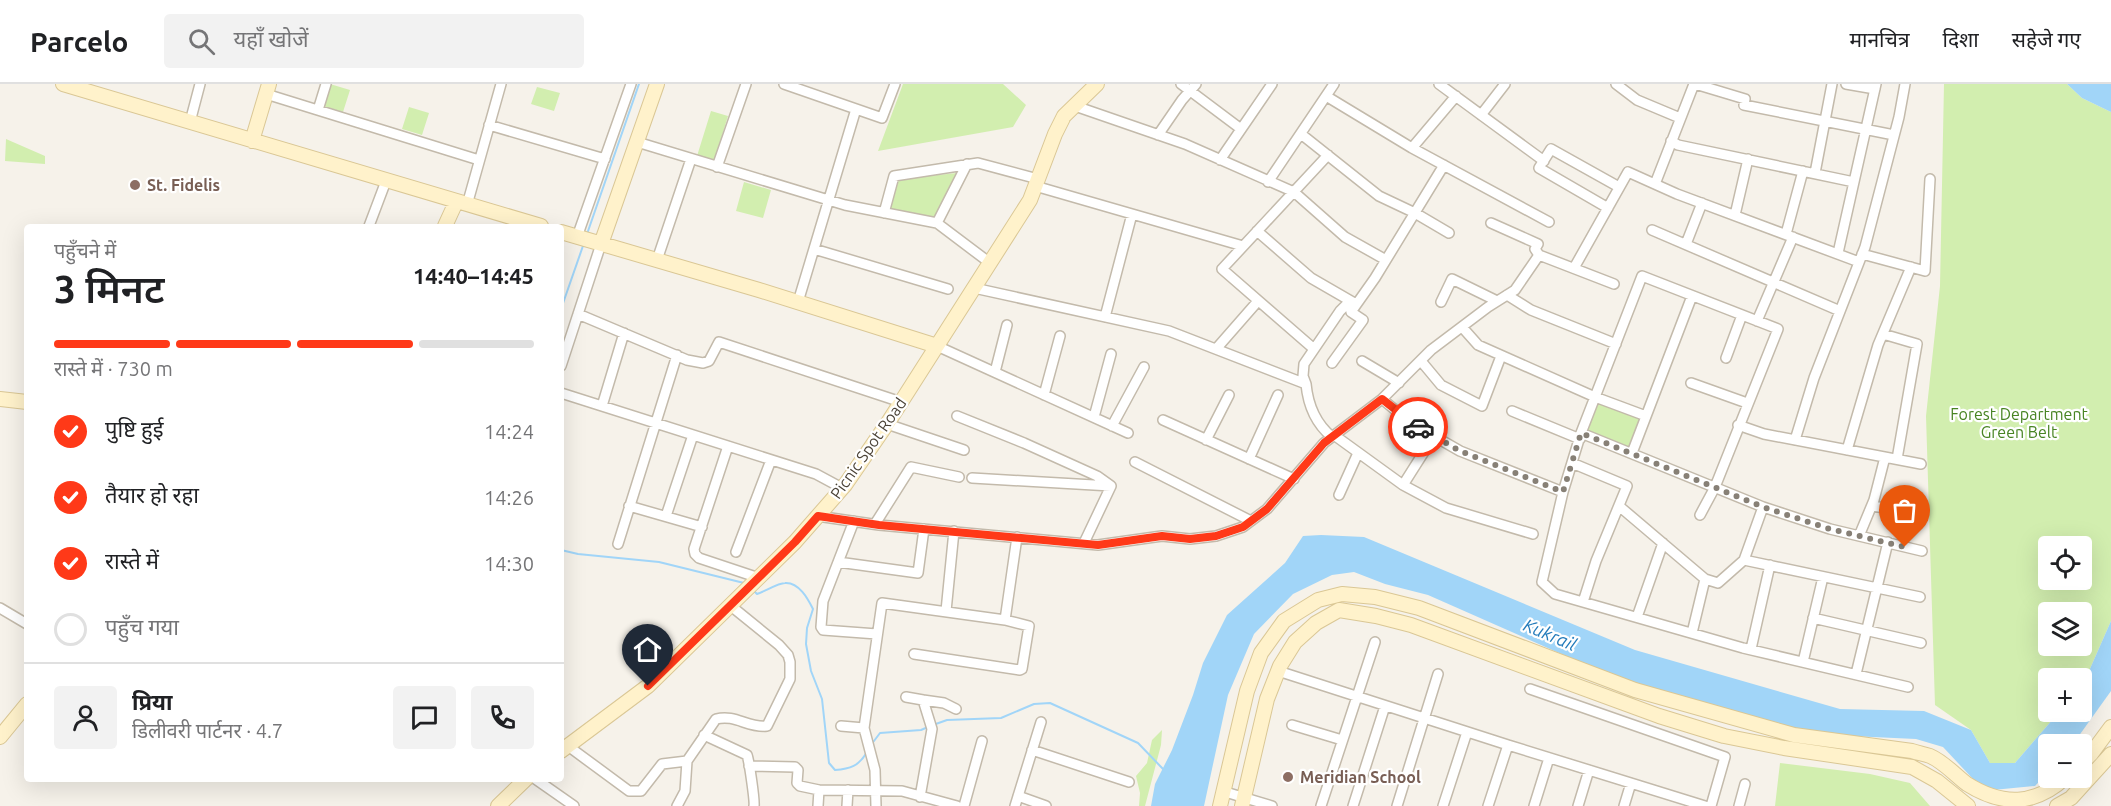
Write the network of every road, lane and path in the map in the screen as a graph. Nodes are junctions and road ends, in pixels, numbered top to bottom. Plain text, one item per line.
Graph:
1 (63, 84) edge
2 (200, 84) edge
3 (326, 84) edge
4 (501, 84) edge
5 (631, 84) edge
6 (657, 84) edge
7 (746, 84) edge
8 (784, 84) edge
9 (895, 84) edge
10 (1097, 84) edge
11 (1181, 84) edge
12 (1272, 84) edge
13 (1334, 84) edge
14 (1439, 84) edge
15 (1506, 84) edge
16 (1616, 84) edge
17 (1694, 84) edge
18 (1833, 84) edge
19 (1846, 84) edge
20 (1905, 84) edge
21 (1193, 87) edge
22 (1876, 87) edge
23 (267, 89) edge
24 (1326, 96) junction
25 (1456, 96) junction
26 (1075, 106) junction
27 (856, 109) junction
28 (318, 110) junction
29 (1481, 115) junction
30 (1680, 118) junction
31 (1825, 121) junction
32 (190, 122) junction
33 (489, 125) junction
34 (1241, 129) junction
35 (1866, 130) junction
36 (1300, 134) junction
37 (1158, 135) junction
38 (1894, 135) junction
39 (252, 141) junction
40 (1671, 141) junction
41 (637, 142) junction
42 (1412, 148) junction
43 (1328, 155) junction
44 (605, 159) junction
45 (691, 159) junction
46 (1748, 159) junction
47 (479, 160) junction
48 (1220, 160) junction
49 (1544, 161) junction
50 (967, 164) junction
51 (1444, 165) junction
52 (717, 167) junction
53 (1803, 171) junction
54 (1815, 173) junction
55 (1930, 178) dead end
56 (386, 181) junction
57 (1268, 182) junction
58 (1854, 182) junction
59 (1037, 183) junction
60 (1654, 184) junction
61 (1619, 187) junction
62 (1294, 192) junction
63 (829, 200) junction
64 (462, 203) junction
65 (1702, 203) junction
66 (1608, 208) junction
67 (884, 213) junction
68 (1415, 213) junction
69 (1132, 214) junction
70 (1735, 215) junction
71 (1549, 222) dead end
72 (937, 223) junction
73 (1491, 223) dead end
74 (370, 224) edge
75 (446, 224) edge
76 (535, 224) edge
77 (1652, 230) dead end
78 (1257, 231) junction
79 (564, 233) edge
80 (1449, 233) dead end
81 (1789, 235) junction
82 (587, 240) junction
83 (1686, 244) junction
84 (1243, 246) junction
85 (814, 249) junction
86 (1838, 253) junction
87 (1539, 255) junction
88 (1861, 258) junction
89 (657, 260) junction
90 (1386, 260) junction
91 (990, 263) junction
92 (1911, 267) junction
93 (1574, 268) junction
94 (1773, 282) junction
95 (1614, 284) dead end
96 (974, 288) junction
97 (948, 289) dead end
98 (1507, 295) junction
99 (1692, 296) junction
100 (1258, 301) junction
101 (1497, 301) junction
102 (798, 302) junction
103 (1441, 302) dead end
104 (1354, 307) junction
105 (1840, 311) junction
106 (578, 314) junction
107 (1742, 315) junction
108 (1105, 317) junction
109 (1757, 321) junction
110 (1007, 326) dead end
111 (1462, 327) junction
112 (624, 333) junction
113 (1883, 334) junction
114 (1060, 336) dead end
115 (1616, 344) junction
116 (937, 346) junction
117 (1216, 349) junction
118 (1314, 349) junction
119 (1111, 354) dead end
120 (677, 356) junction
121 (1501, 356) junction
122 (564, 357) edge
123 (1726, 358) dead end
124 (1362, 361) dead end
125 (1420, 361) junction
126 (1332, 363) dead end
127 (1144, 367) dead end
128 (995, 372) junction
129 (1399, 383) junction
130 (1691, 383) dead end
131 (1306, 384) junction
132 (564, 394) edge
133 (1044, 395) junction
134 (1229, 395) dead end
135 (1278, 395) dead end
136 (1595, 397) junction
137 (0, 399) edge
138 (1382, 399) junction
139 (24, 402) edge
140 (901, 402) junction
141 (1747, 403) junction
142 (602, 406) junction
143 (1512, 411) dead end
144 (957, 416) dead end
145 (1646, 416) junction
146 (1094, 417) junction
147 (1163, 420) dead end
148 (656, 423) junction
149 (887, 424) junction
150 (1738, 425) junction
151 (1112, 426) junction
152 (1128, 433) dead end
153 (693, 435) junction
154 (1333, 436) junction
155 (1434, 436) junction
156 (1580, 436) junction
157 (1206, 440) junction
158 (1795, 440) junction
159 (728, 446) junction
160 (964, 450) dead end
161 (1847, 450) junction
162 (1358, 453) junction
163 (1632, 453) junction
164 (1885, 457) junction
165 (1249, 459) junction
166 (1897, 459) junction
167 (771, 460) junction
168 (1135, 462) dead end
169 (1572, 463) junction
170 (1921, 464) dead end
171 (959, 477) dead end
172 (972, 478) dead end
173 (1294, 479) junction
174 (1403, 485) junction
175 (1111, 486) junction
176 (1715, 487) junction
177 (842, 488) junction
178 (1563, 492) junction
179 (1340, 495) dead end
180 (629, 506) junction
181 (1619, 506) junction
182 (1872, 506) junction
183 (1763, 507) junction
184 (1920, 513) dead end
185 (1700, 515) dead end
186 (666, 516) junction
187 (818, 516) junction
188 (854, 521) junction
189 (1251, 521) junction
190 (875, 524) junction
191 (702, 527) junction
192 (924, 529) junction
193 (954, 531) junction
194 (1533, 534) dead end
195 (1859, 536) junction
196 (1017, 537) junction
197 (1084, 543) junction
198 (1663, 543) junction
199 (1887, 543) junction
200 (618, 544) dead end
201 (1922, 551) dead end
202 (736, 552) dead end
203 (1744, 560) junction
204 (838, 562) junction
205 (1770, 565) junction
206 (1823, 577) junction
207 (1705, 579) junction
208 (752, 584) junction
209 (1877, 588) junction
210 (1920, 597) dead end
211 (1583, 602) junction
212 (731, 606) junction
213 (0, 608) edge
214 (946, 611) junction
215 (1637, 617) junction
216 (1813, 618) junction
217 (1005, 620) junction
218 (24, 622) edge
219 (1866, 631) junction
220 (1692, 633) junction
221 (877, 634) junction
222 (1375, 642) dead end
223 (1921, 644) dead end
224 (1751, 649) junction
225 (914, 654) dead end
226 (1803, 662) junction
227 (1278, 671) junction
228 (1438, 674) dead end
229 (1856, 675) junction
230 (1908, 687) dead end
231 (1530, 689) dead end
232 (1356, 696) junction
233 (906, 697) dead end
234 (923, 700) junction
235 (1385, 706) junction
236 (24, 707) edge
237 (956, 709) dead end
238 (1426, 719) junction
239 (1041, 722) dead end
240 (1292, 725) dead end
241 (841, 726) dead end
242 (2111, 727) edge
243 (864, 728) junction
244 (2, 730) edge
245 (1467, 732) junction
246 (704, 735) junction
247 (1342, 740) junction
248 (982, 741) dead end
249 (1508, 745) junction
250 (565, 748) edge
251 (1032, 750) junction
252 (2092, 753) edge
253 (2111, 754) edge
254 (1549, 758) junction
255 (687, 760) junction
256 (749, 766) junction
257 (1589, 770) junction
258 (523, 782) edge
259 (540, 782) edge
260 (1129, 782) dead end
261 (1631, 783) junction
262 (1745, 784) dead end
263 (2050, 788) edge
264 (819, 790) junction
265 (848, 790) junction
266 (877, 790) junction
267 (1222, 791) junction
268 (1018, 796) junction
269 (1671, 796) junction
270 (920, 797) junction
271 (1243, 801) edge
272 (498, 806) edge
273 (574, 806) edge
274 (677, 806) edge
275 (754, 806) edge
276 (818, 806) edge
277 (847, 806) edge
278 (876, 806) edge
279 (957, 806) edge
280 (964, 806) edge
281 (1015, 806) edge
282 (1046, 806) edge
283 (1220, 806) edge
284 (1272, 806) edge
285 (1321, 806) edge
286 (1353, 806) edge
287 (1397, 806) edge
288 (1443, 806) edge
289 (1488, 806) edge
290 (1534, 806) edge
291 (1578, 806) edge
292 (1624, 806) edge
293 (1668, 806) edge
294 (1705, 806) edge
295 (1711, 806) edge
296 (1739, 806) edge
297 (1968, 806) edge
298 (2057, 806) edge

1 - 32 street
2 - 32 street
3 - 28 street
4 - 33 street
5 - 44 street
6 - 41 street
7 - 52 street
8 - 27 street
9 - 27 street
10 - 26 street, Picnic Spot Road
11 - 21 street
12 - 34 street
13 - 24 street
14 - 25 street
15 - 29 street
16 - 30 street
17 - 30 street
17 - 31 street
18 - 31 street
19 - 22 street
20 - 38 street
21 - 34 street
21 - 37 street
22 - 35 street
23 - 28 street
23 - 39 street
24 - 36 street
24 - 42 street
25 - 29 street
25 - 42 street
26 - 37 street
26 - 59 street, Picnic Spot Road
27 - 63 street
28 - 47 street
29 - 49 street
30 - 40 street
31 - 35 street
31 - 54 street
32 - 39 street
33 - 44 street
33 - 47 street
34 - 48 street
35 - 38 street
35 - 58 street
36 - 43 street
36 - 57 street
37 - 48 street
38 - 88 street
39 - 56 street
40 - 46 street
40 - 60 street
41 - 45 street
41 - 82 street
42 - 51 street
43 - 62 street
43 - 68 street
44 - 82 street
45 - 52 street
45 - 89 street
46 - 53 street
46 - 70 street
47 - 64 street
48 - 57 street
49 - 61 street
49 - 66 street
50 - 59 street
50 - 67 street
50 - 72 street
51 - 68 street
51 - 71 street
52 - 63 street
53 - 54 street
53 - 81 street
54 - 58 street
55 - 92 street
56 - 64 street
56 - 74 street
57 - 62 street
58 - 86 street
59 - 69 street
59 - 91 street, Picnic Spot Road
60 - 61 street
60 - 65 street
61 - 66 street
62 - 78 street
62 - 90 street
63 - 67 street
63 - 85 street
64 - 75 street
64 - 76 street
65 - 70 street
65 - 83 street
66 - 93 street
67 - 72 street
68 - 80 street
68 - 90 street
69 - 84 street
69 - 108 street
70 - 81 street
72 - 91 street
73 - 87 street
77 - 83 street
78 - 84 street
78 - 104 street
79 - 82 street
81 - 86 street
81 - 94 street
82 - 89 street
82 - 106 street
83 - 94 street
84 - 100 street
85 - 97 street
85 - 102 street
86 - 88 street
87 - 93 street
87 - 98 street
88 - 92 street
88 - 105 street
89 - 102 street
90 - 104 street
91 - 96 street, Picnic Spot Road
92 - 113 street
93 - 95 street
94 - 105 street
94 - 109 street
96 - 108 street
96 - 116 street, Picnic Spot Road
98 - 101 street
98 - 115 street
99 - 107 street
99 - 115 street
99 - 145 street
100 - 117 street
100 - 118 street
101 - 103 street
101 - 111 street
102 - 116 street
104 - 118 street
104 - 126 street
105 - 158 street
106 - 112 street
106 - 122 street
107 - 109 street
107 - 123 street
108 - 117 street
109 - 141 street
110 - 128 street
111 - 121 street
111 - 125 street
112 - 120 street
112 - 142 street
113 - 161 street
113 - 166 street
114 - 133 street
115 - 136 street
116 - 128 street
116 - 140 street, Picnic Spot Road
117 - 131 street
118 - 131 street
119 - 146 street
120 - 140 street
120 - 148 street
121 - 125 street
121 - 136 street
124 - 129 street
125 - 129 street
127 - 151 street
128 - 133 street
129 - 138 street
130 - 141 street
131 - 154 street
132 - 142 street
133 - 146 street
134 - 157 street
135 - 165 street
136 - 145 street
136 - 156 street
137 - 139 street
138 - 154 street
138 - 155 street
140 - 149 street, Picnic Spot Road
141 - 150 street
142 - 148 street
143 - 156 street
144 - 175 street
145 - 163 street
146 - 151 street
147 - 157 street
148 - 153 street
148 - 180 street
149 - 160 street
149 - 177 street, Picnic Spot Road
150 - 158 street
150 - 176 street
151 - 152 street
153 - 159 street
153 - 186 street
154 - 162 street
154 - 173 street
155 - 174 street
155 - 178 street
156 - 163 street
156 - 169 street
157 - 165 street
158 - 161 street
159 - 167 street
159 - 191 street
161 - 164 street
162 - 174 street
162 - 179 street
163 - 176 street
164 - 166 street
164 - 182 street
165 - 173 street
166 - 170 street
167 - 177 street
167 - 202 street
168 - 189 street
169 - 178 street
169 - 181 street
171 - 190 street
172 - 175 street
173 - 189 street
174 - 194 street
175 - 197 street
176 - 183 street
176 - 185 street
177 - 187 street, Picnic Spot Road
178 - 211 street
180 - 186 street
180 - 200 street
181 - 198 street
181 - 211 street
182 - 184 street
182 - 195 street
183 - 195 street
183 - 203 street
186 - 191 street
187 - 188 street
187 - 208 street, Picnic Spot Road
188 - 190 street
188 - 204 street
189 - 197 street
190 - 192 street
191 - 208 street
192 - 193 street
192 - 204 street
193 - 196 street
193 - 214 street
195 - 199 street
196 - 197 street
196 - 217 street
198 - 207 street
198 - 215 street
199 - 201 street
199 - 209 street
203 - 205 street
203 - 207 street
204 - 221 street
205 - 206 street
205 - 224 street
206 - 209 street
206 - 216 street
207 - 220 street
208 - 212 street, Picnic Spot Road
209 - 210 street
209 - 219 street
211 - 215 street
212 - 246 street
212 - 250 street, Picnic Spot Road
213 - 218 street
214 - 217 street
214 - 221 street
215 - 220 street
216 - 219 street
216 - 226 street
217 - 225 street
219 - 223 street
219 - 229 street
220 - 224 street
221 - 243 street
222 - 232 street
224 - 226 street
226 - 229 street
227 - 232 street
227 - 271 street
227 - 297 street
228 - 238 street
229 - 230 street
231 - 295 street
232 - 235 street
232 - 247 street
233 - 234 street
234 - 237 street
234 - 270 street
235 - 238 street
235 - 286 street
236 - 244 street
238 - 245 street
238 - 287 street
239 - 251 street
240 - 247 street
241 - 243 street
242 - 252 street
243 - 266 street
245 - 249 street
245 - 288 street
246 - 255 street
246 - 256 street
247 - 285 street
248 - 280 street
249 - 254 street
249 - 289 street
250 - 255 street
251 - 260 street
251 - 268 street
253 - 298 street
254 - 257 street
254 - 290 street
255 - 274 street
256 - 264 street
256 - 275 street
257 - 261 street
257 - 291 street
258 - 272 street
259 - 273 street
261 - 269 street
261 - 292 street
262 - 296 street
263 - 267 street
264 - 265 street
264 - 276 street
265 - 266 street
265 - 277 street
266 - 270 street
266 - 278 street
267 - 271 street
267 - 283 street
268 - 281 street
268 - 282 street
269 - 293 street
269 - 294 street
270 - 279 street
271 - 284 street

